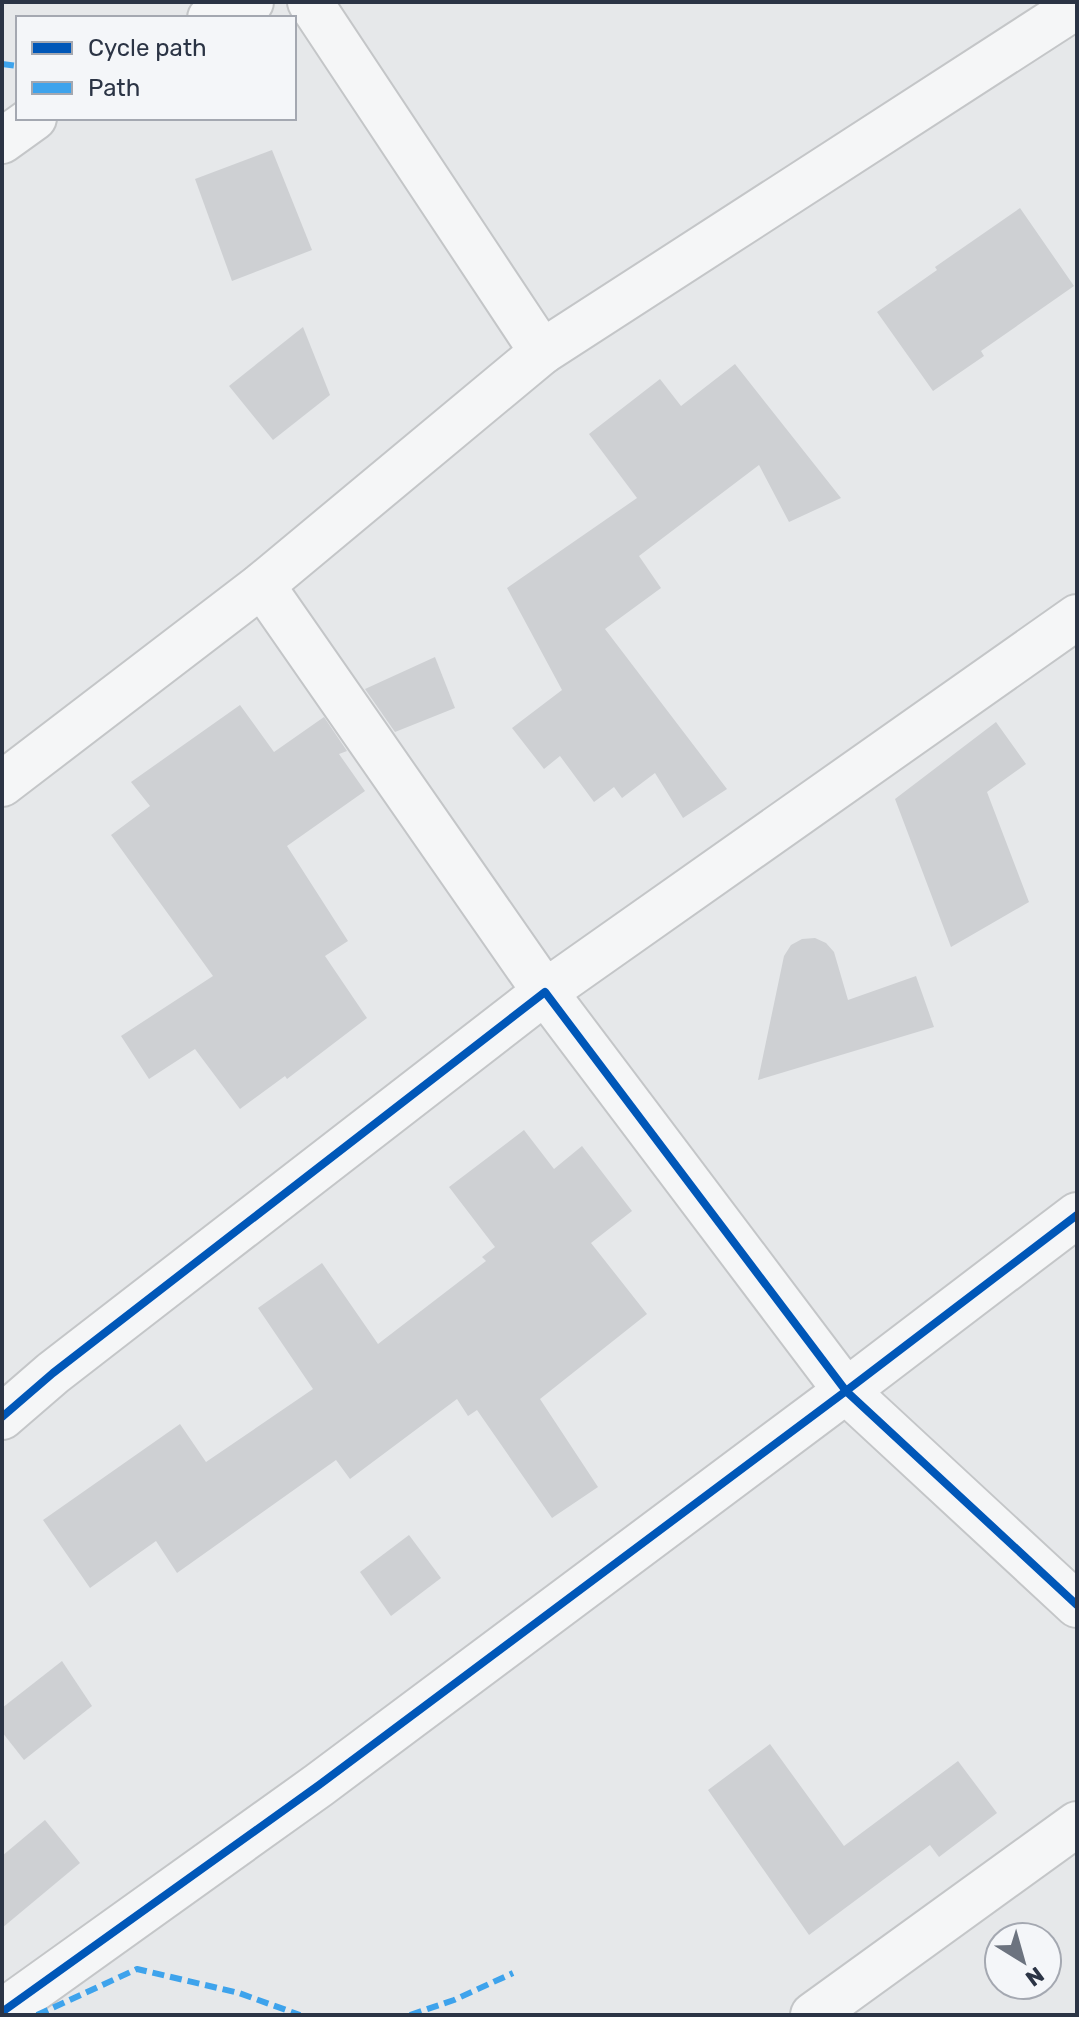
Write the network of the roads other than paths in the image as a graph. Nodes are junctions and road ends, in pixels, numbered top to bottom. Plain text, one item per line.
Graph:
1 (251, 2) edge
2 (310, 2) edge
3 (1077, 6) edge
4 (215, 16) edge
5 (31, 120) edge
6 (2, 141) edge
7 (542, 352) junction
8 (262, 585) junction
9 (1077, 617) edge
10 (2, 784) edge
11 (545, 992) junction
12 (1077, 1215) edge
13 (846, 1391) junction
14 (2, 1417) edge
15 (1077, 1605) edge
16 (1077, 1824) edge
17 (2, 2012) edge
18 (813, 2015) edge

1 - 4 street
2 - 7 street
3 - 7 street
5 - 6 street
7 - 8 street
8 - 10 street
8 - 11 street
9 - 11 street
11 - 13 street
11 - 14 street
12 - 13 street
13 - 15 street
13 - 17 street
16 - 18 street

